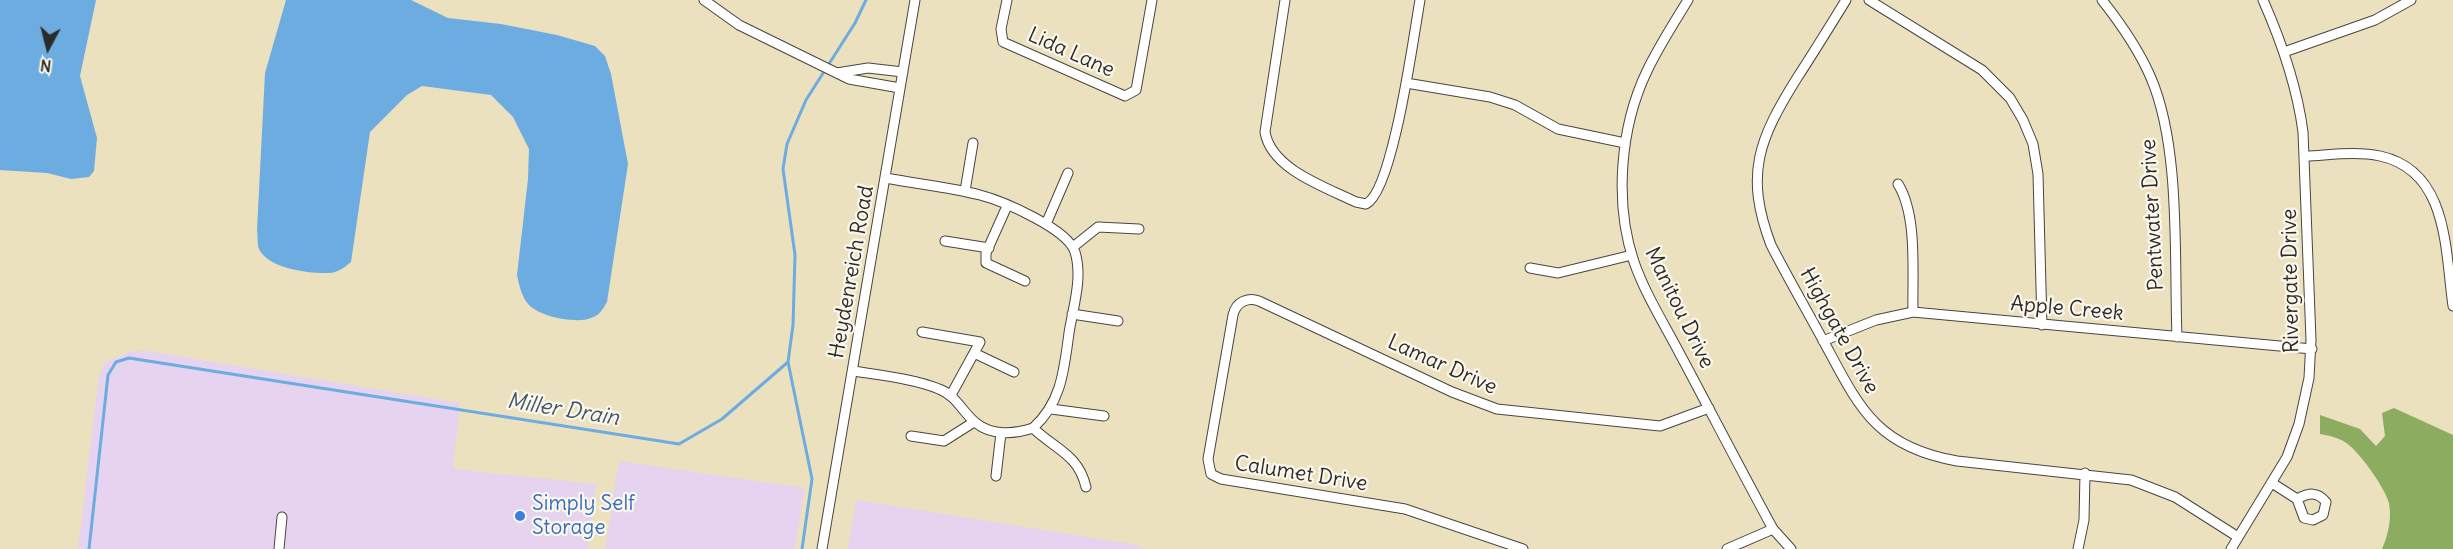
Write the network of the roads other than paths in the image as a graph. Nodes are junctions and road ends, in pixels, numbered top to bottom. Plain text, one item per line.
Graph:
1 (704, 0) edge
2 (915, 0) edge
3 (1007, 0) edge
4 (1152, 0) edge
5 (1286, 0) edge
6 (1420, 0) edge
7 (1688, 0) edge
8 (1846, 0) edge
9 (1869, 0) edge
10 (2102, 0) edge
11 (2263, 0) edge
12 (2411, 0) edge
13 (2284, 52) junction
14 (903, 72) junction
15 (837, 73) junction
16 (1406, 83) junction
17 (900, 88) junction
18 (973, 142) dead end
19 (1625, 143) junction
20 (2306, 156) junction
21 (1068, 172) dead end
22 (886, 178) junction
23 (1898, 184) dead end
24 (965, 191) junction
25 (1007, 206) junction
26 (1046, 224) junction
27 (1139, 229) dead end
28 (945, 241) dead end
29 (1073, 247) junction
30 (988, 248) junction
31 (1632, 255) junction
32 (1530, 268) dead end
33 (1025, 281) dead end
34 (1242, 301) joint
35 (2453, 306) edge
36 (1913, 312) junction
37 (1072, 314) junction
38 (1118, 321) dead end
39 (2042, 325) junction
40 (922, 332) dead end
41 (2177, 337) junction
42 (1823, 341) junction
43 (2312, 349) junction
44 (974, 353) junction
45 (854, 371) junction
46 (1014, 372) dead end
47 (951, 395) junction
48 (1708, 408) junction
49 (1051, 410) junction
50 (1104, 416) dead end
51 (974, 422) junction
52 (1033, 428) junction
53 (1001, 433) junction
54 (911, 436) dead end
55 (2085, 473) junction
56 (996, 476) dead end
57 (2272, 483) junction
58 (1086, 487) dead end
59 (2297, 499) dead end
60 (282, 517) dead end
61 (1773, 529) junction
62 (2238, 537) junction
63 (279, 549) edge
64 (822, 549) edge
65 (1523, 549) edge
66 (1727, 549) edge
67 (1791, 549) edge
68 (2078, 549) edge
69 (2231, 549) edge

1 - 15 street
2 - 14 street, Heydenreich Road
3 - 4 street, Lida Lane
5 - 16 street
6 - 16 street
7 - 19 street, Manitou Drive
8 - 42 street, Highgate Drive
9 - 39 street
10 - 41 street, Pentwater Drive
11 - 13 street, Rivergate Drive
12 - 13 street
13 - 20 street, Rivergate Drive
14 - 15 street
14 - 17 street, Heydenreich Road
15 - 17 street
16 - 19 street
17 - 22 street, Heydenreich Road
18 - 24 street
19 - 31 street, Manitou Drive
20 - 35 street
20 - 43 street, Rivergate Drive
21 - 26 street
22 - 24 street
22 - 45 street, Heydenreich Road
23 - 36 street
24 - 25 street
25 - 26 street
25 - 30 street
26 - 29 street
27 - 29 street
28 - 30 street
29 - 37 street
30 - 33 street
31 - 32 street
31 - 48 street, Manitou Drive
34 - 48 street, Lamar Drive
34 - 65 street, Calumet Drive
36 - 39 street, Apple Creek
36 - 42 street, Apple Creek
37 - 38 street
37 - 49 street
39 - 41 street, Apple Creek
40 - 44 street
41 - 43 street, Apple Creek
42 - 55 street, Highgate Drive
43 - 57 street, Rivergate Drive
44 - 46 street
44 - 47 street
45 - 47 street
45 - 64 street, Heydenreich Road
47 - 51 street
48 - 61 street, Manitou Drive
49 - 50 street
49 - 52 street
51 - 53 street
51 - 54 street
52 - 53 street
52 - 58 street
53 - 56 street
55 - 62 street, Highgate Drive
55 - 68 street
57 - 59 street
57 - 62 street, Rivergate Drive
60 - 63 street
61 - 66 street
61 - 67 street, Manitou Drive
62 - 69 street, Rivergate Drive

